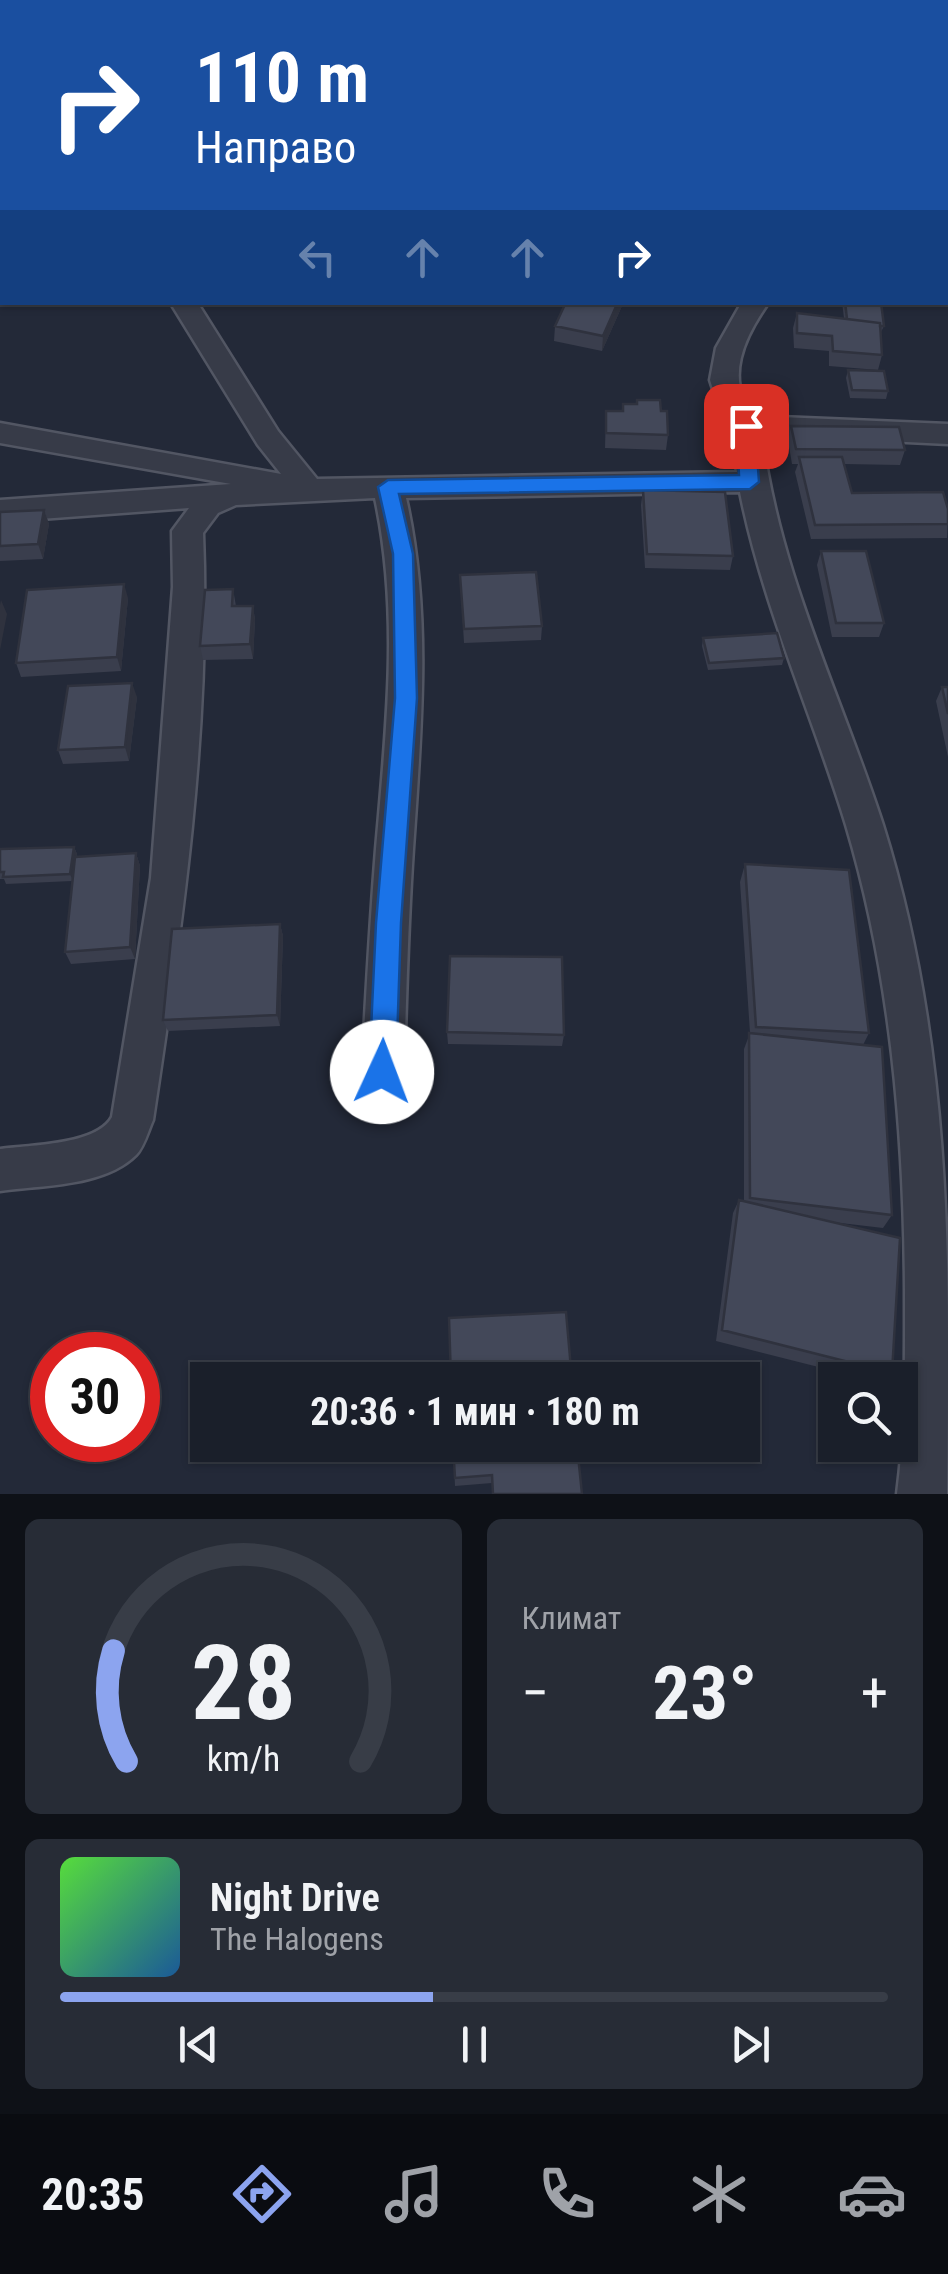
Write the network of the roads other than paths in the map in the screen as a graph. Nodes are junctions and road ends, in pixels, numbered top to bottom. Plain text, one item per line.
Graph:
1 (185, 305) edge
2 (754, 305) edge
3 (746, 426) junction
4 (0, 433) edge
5 (948, 434) edge
6 (750, 482) junction
7 (388, 487) junction
8 (309, 488) junction
9 (228, 496) junction
10 (0, 511) edge
11 (382, 1072) dead end
12 (0, 1170) edge
13 (938, 1255) edge
14 (922, 1494) edge

1 - 8 street
2 - 3 street
3 - 5 street
3 - 6 street
4 - 8 street
6 - 7 street
6 - 13 street
7 - 8 street
7 - 11 street
8 - 9 street
9 - 10 street
9 - 12 street
13 - 14 street

